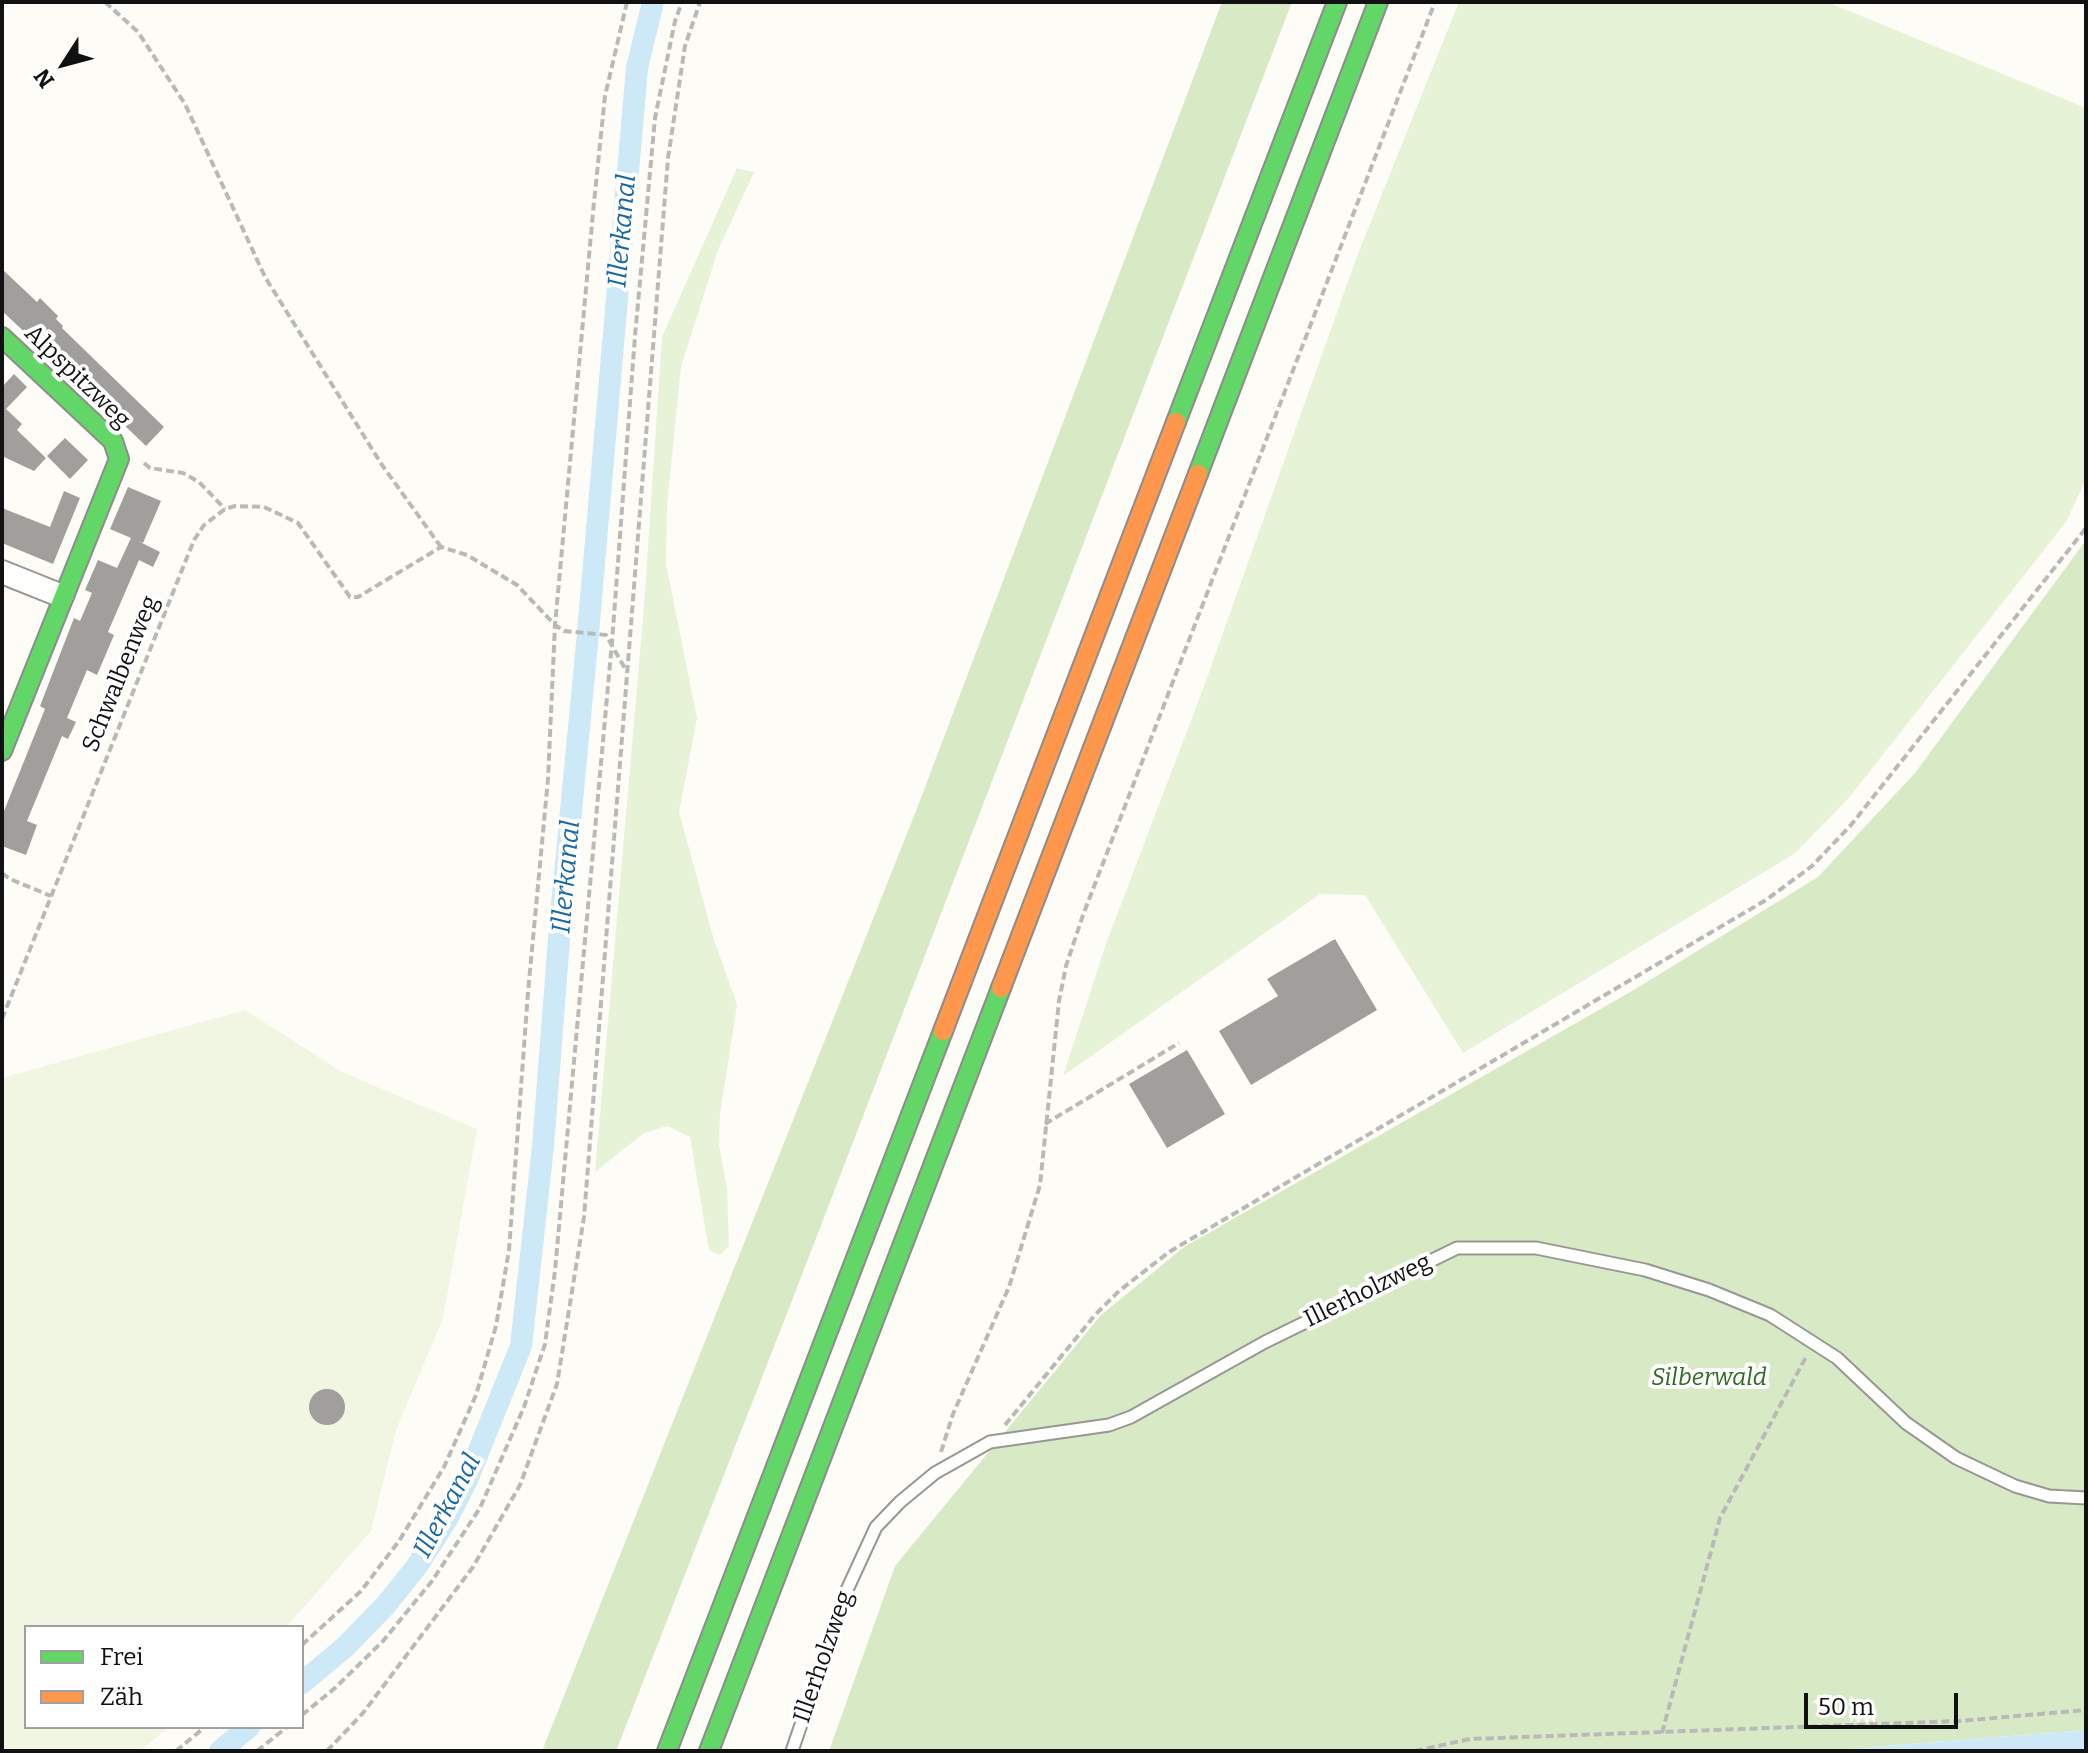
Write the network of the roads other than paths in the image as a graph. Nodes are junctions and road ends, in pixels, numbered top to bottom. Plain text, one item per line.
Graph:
1 (1337, 2) edge
2 (1378, 2) edge
3 (2, 337) edge
4 (2, 572) edge
5 (62, 596) junction
6 (3, 743) edge
7 (2086, 1498) edge
8 (667, 1751) edge
9 (709, 1751) edge
10 (792, 1751) edge

1 - 8 main road
2 - 9 main road
3 - 5 main road, Alpspitzweg
4 - 5 street
5 - 6 main road
7 - 10 lane, Illerholzweg

